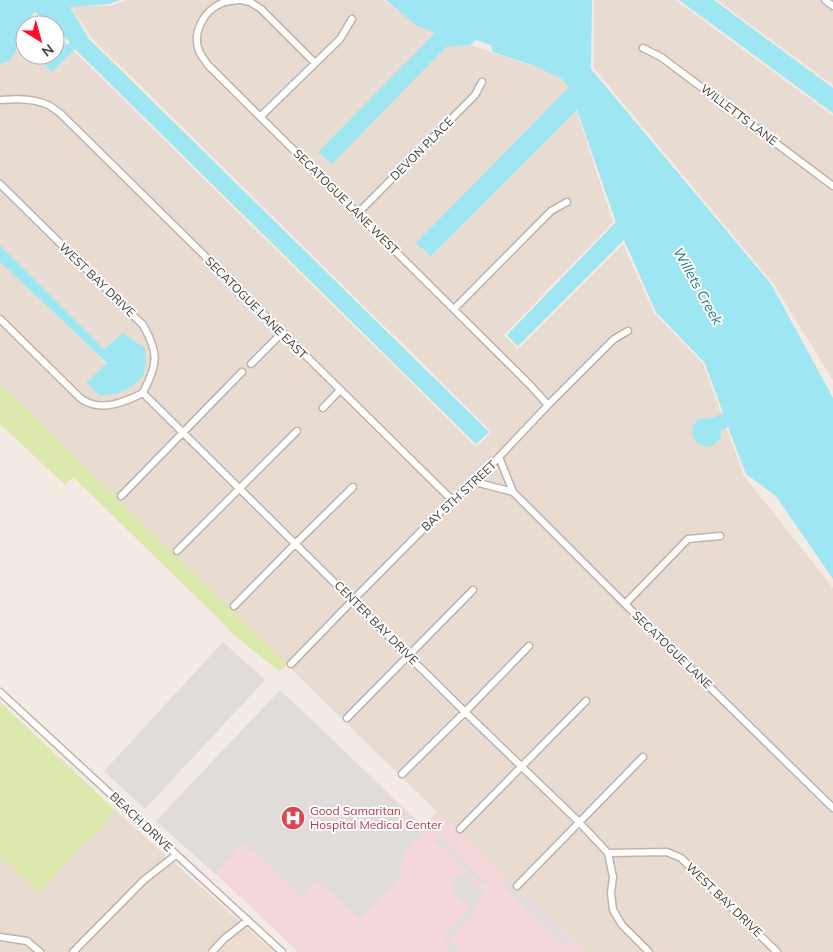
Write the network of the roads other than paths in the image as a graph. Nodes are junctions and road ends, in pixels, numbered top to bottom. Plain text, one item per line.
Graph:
1 (240, 0) edge
2 (825, 0) edge
3 (833, 6) edge
4 (352, 19) dead end
5 (643, 48) dead end
6 (315, 63) junction
7 (482, 82) dead end
8 (0, 100) edge
9 (260, 116) junction
10 (0, 184) edge
11 (833, 186) edge
12 (567, 202) dead end
13 (358, 214) junction
14 (454, 309) junction
15 (0, 319) edge
16 (628, 331) dead end
17 (282, 333) junction
18 (251, 364) dead end
19 (242, 372) dead end
20 (340, 390) junction
21 (144, 393) junction
22 (548, 406) junction
23 (323, 408) dead end
24 (297, 431) dead end
25 (183, 432) junction
26 (500, 457) junction
27 (474, 482) junction
28 (353, 487) dead end
29 (240, 488) junction
30 (512, 492) junction
31 (121, 496) dead end
32 (452, 500) junction
33 (720, 536) dead end
34 (296, 543) junction
35 (178, 551) dead end
36 (474, 590) dead end
37 (353, 600) junction
38 (625, 604) junction
39 (234, 606) dead end
40 (529, 646) dead end
41 (409, 655) junction
42 (291, 664) dead end
43 (0, 692) edge
44 (586, 701) dead end
45 (465, 712) junction
46 (347, 718) dead end
47 (643, 757) dead end
48 (522, 767) junction
49 (402, 774) dead end
50 (833, 808) edge
51 (579, 822) junction
52 (460, 829) dead end
53 (608, 852) junction
54 (176, 854) junction
55 (517, 886) dead end
56 (248, 920) junction
57 (0, 937) edge
58 (40, 952) edge
59 (73, 952) edge
60 (212, 952) edge
61 (282, 952) edge
62 (649, 952) edge
63 (777, 952) edge

1 - 6 street, SECATOGUE LANE WEST
1 - 9 street, SECATOGUE LANE WEST
2 - 3 street
4 - 6 street
5 - 11 street, WILLETTS LANE
6 - 9 street
7 - 13 street, DEVON PLACE
8 - 17 street, SECATOGUE LANE EAST
9 - 13 street, SECATOGUE LANE WEST
10 - 21 street, WEST BAY DRIVE
12 - 14 street
13 - 14 street, SECATOGUE LANE WEST
14 - 22 street, SECATOGUE LANE WEST
15 - 21 street
16 - 22 street, BAY 5TH STREET
17 - 18 street
17 - 20 street, SECATOGUE LANE EAST
19 - 25 street
20 - 23 street
20 - 32 street, SECATOGUE LANE EAST
21 - 25 street, CENTER BAY DRIVE
22 - 26 street, BAY 5TH STREET
24 - 29 street
25 - 29 street, CENTER BAY DRIVE
25 - 31 street
26 - 27 street, BAY 5TH STREET
26 - 30 street, SECATOGUE LANE
27 - 30 street
27 - 32 street, BAY 5TH STREET
28 - 34 street
29 - 34 street, CENTER BAY DRIVE
29 - 35 street
30 - 38 street, SECATOGUE LANE
32 - 37 street, BAY 5TH STREET
33 - 38 street
34 - 37 street, CENTER BAY DRIVE
34 - 39 street
36 - 41 street
37 - 41 street, CENTER BAY DRIVE
37 - 42 street, BAY 5TH STREET
38 - 50 street, SECATOGUE LANE
40 - 45 street
41 - 45 street, CENTER BAY DRIVE
41 - 46 street
43 - 54 street, BEACH DRIVE
44 - 48 street
45 - 48 street, CENTER BAY DRIVE
45 - 49 street
47 - 51 street
48 - 51 street, CENTER BAY DRIVE
48 - 52 street
51 - 53 street, CENTER BAY DRIVE
51 - 55 street
53 - 62 street
53 - 63 street, WEST BAY DRIVE
54 - 56 street, BEACH DRIVE
54 - 59 street
56 - 60 street
56 - 61 street, BEACH DRIVE
57 - 58 street

